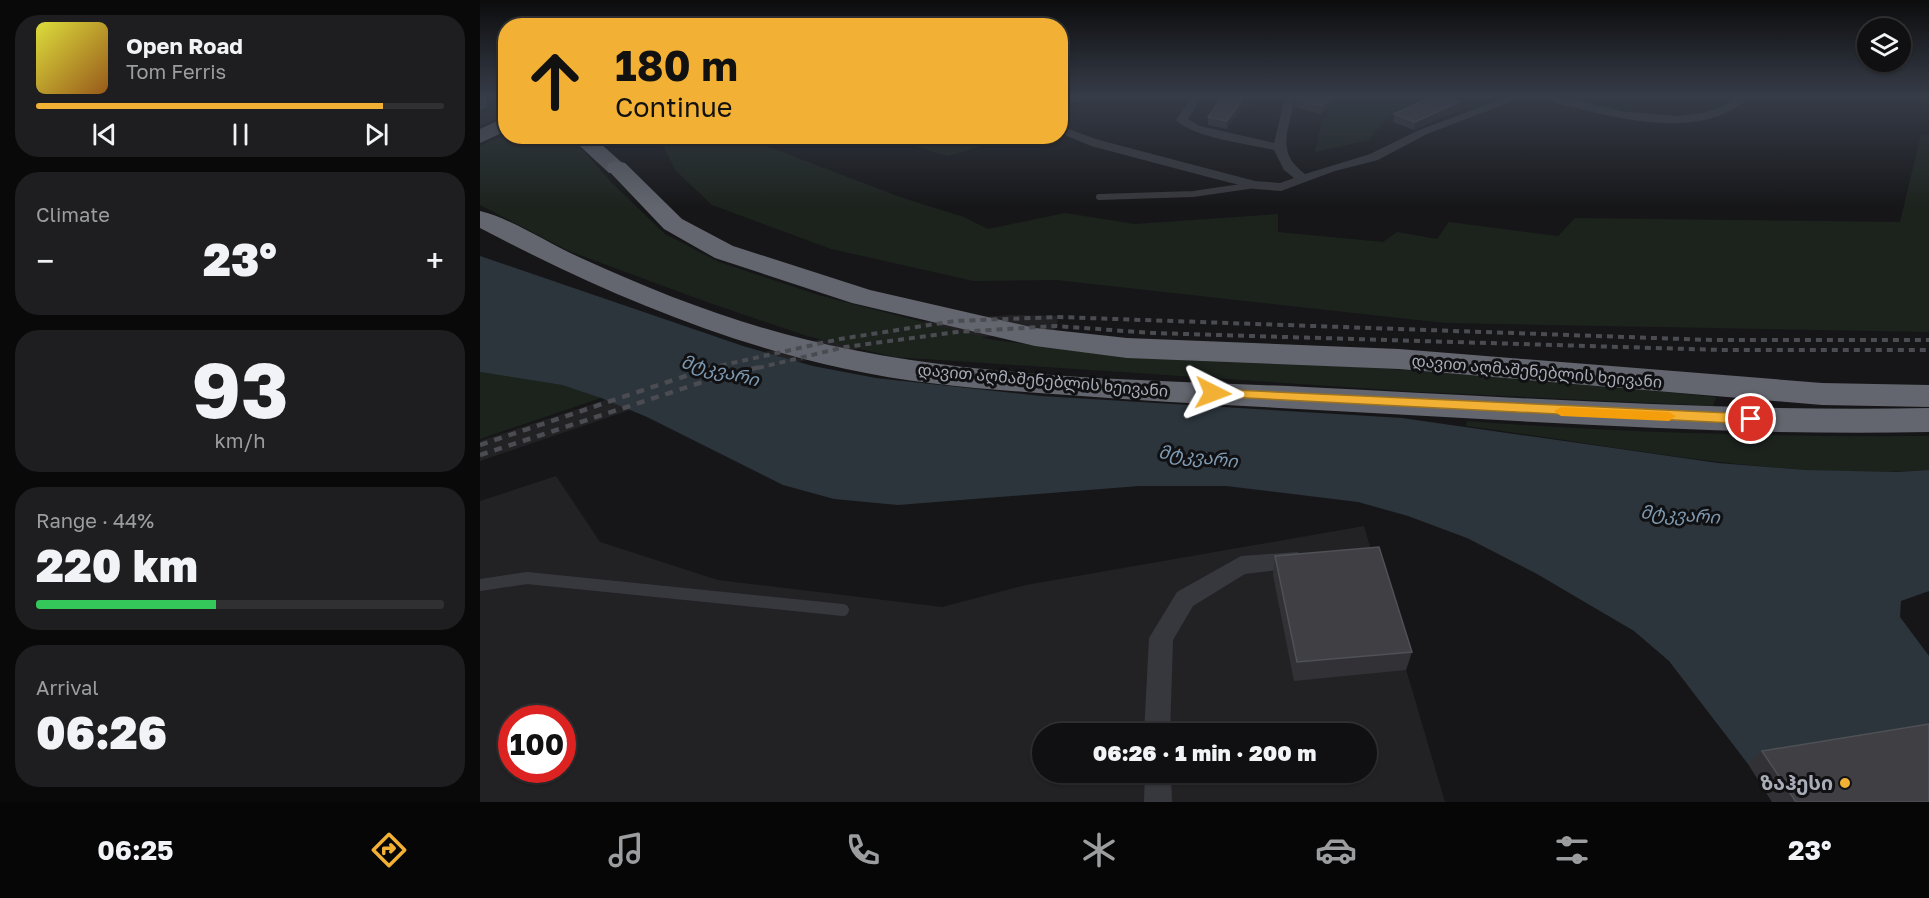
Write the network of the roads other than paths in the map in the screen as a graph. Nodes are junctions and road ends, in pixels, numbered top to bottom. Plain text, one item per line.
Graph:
1 (1071, 133) edge
2 (1219, 133) edge
3 (1282, 133) edge
4 (1420, 133) edge
5 (588, 144) edge
6 (610, 144) edge
7 (1279, 148) junction
8 (617, 168) junction
9 (1304, 179) junction
10 (1255, 185) junction
11 (1099, 197) dead end
12 (480, 218) edge
13 (1929, 396) edge
14 (1706, 402) junction
15 (1929, 420) edge
16 (1322, 559) edge
17 (480, 585) edge
18 (843, 610) dead end
19 (1158, 723) edge
20 (1158, 783) edge
21 (1158, 802) edge

1 - 10 street
2 - 7 street
3 - 7 street
4 - 9 street
5 - 8 highway
6 - 8 highway, დავით აღმაშენებლის ხეივანი
7 - 9 street
8 - 14 highway, დავით აღმაშენებლის ხეივანი
9 - 10 street
10 - 11 lane
12 - 14 highway, დავით აღმაშენებლის ხეივანი
13 - 14 highway
14 - 15 highway
16 - 19 street
17 - 18 lane
20 - 21 street

